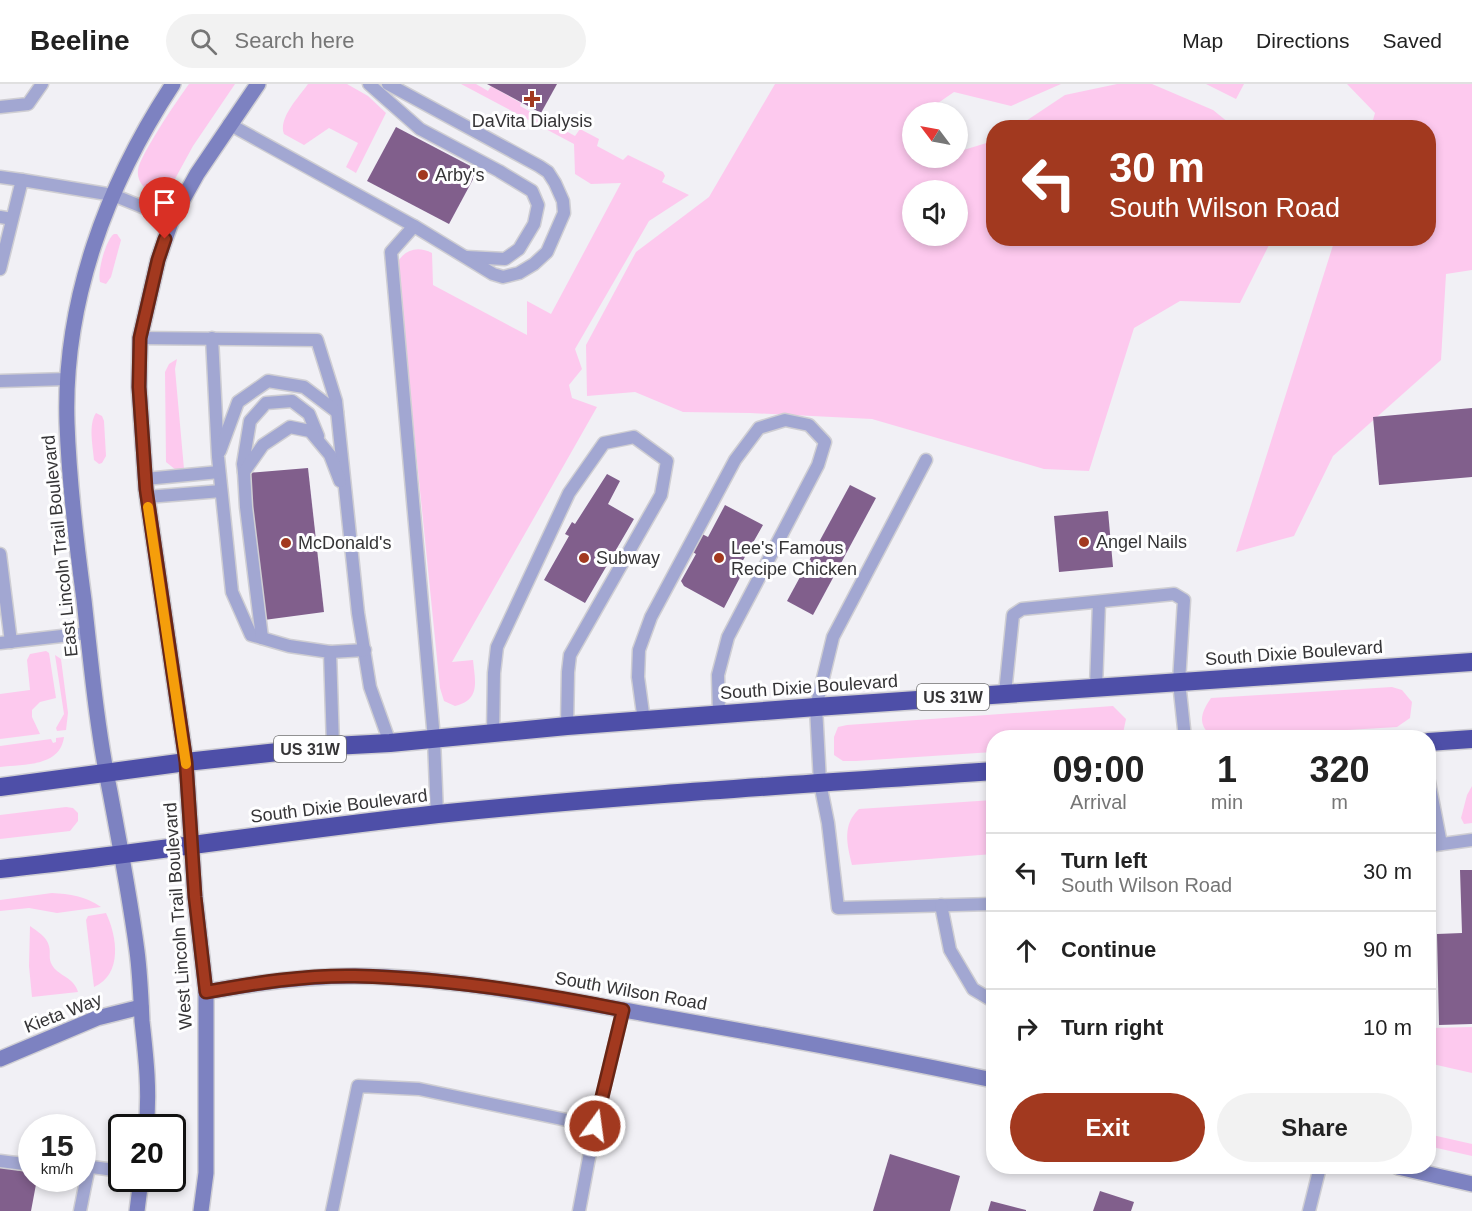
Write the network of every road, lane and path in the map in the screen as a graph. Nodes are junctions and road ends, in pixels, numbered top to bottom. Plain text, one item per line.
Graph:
1 (42, 84) edge
2 (173, 84) edge
3 (258, 84) edge
4 (369, 84) edge
5 (388, 84) edge
6 (0, 107) edge
7 (229, 124) junction
8 (0, 177) edge
9 (22, 180) junction
10 (113, 195) junction
11 (6, 218) edge
12 (172, 219) junction
13 (414, 226) junction
14 (465, 257) junction
15 (0, 268) edge
16 (140, 338) junction
17 (212, 338) junction
18 (68, 379) junction
19 (0, 381) edge
20 (337, 412) junction
21 (321, 443) junction
22 (218, 457) junction
23 (926, 460) dead end
24 (219, 472) junction
25 (244, 472) junction
26 (145, 479) junction
27 (221, 491) junction
28 (346, 496) junction
29 (147, 497) junction
30 (0, 554) edge
31 (1099, 602) junction
32 (88, 633) junction
33 (262, 638) junction
34 (5, 643) edge
35 (364, 650) junction
36 (330, 652) junction
37 (1472, 662) edge
38 (1179, 682) junction
39 (1096, 688) junction
40 (1005, 693) junction
41 (816, 707) junction
42 (719, 714) junction
43 (644, 721) junction
44 (567, 726) junction
45 (1184, 730) edge
46 (493, 734) junction
47 (434, 739) junction
48 (1472, 739) edge
49 (1436, 741) edge
50 (390, 743) junction
51 (333, 746) junction
52 (186, 762) junction
53 (986, 771) edge
54 (106, 773) junction
55 (820, 783) junction
56 (0, 787) edge
57 (437, 814) junction
58 (1472, 840) edge
59 (1436, 845) edge
60 (192, 846) junction
61 (122, 855) junction
62 (0, 869) edge
63 (986, 904) edge
64 (941, 905) junction
65 (206, 992) junction
66 (986, 996) edge
67 (141, 1007) junction
68 (623, 1010) junction
69 (0, 1059) edge
70 (986, 1079) edge
71 (147, 1114) edge
72 (595, 1126) junction
73 (0, 1161) edge
74 (18, 1163) edge
75 (1318, 1174) edge
76 (1428, 1174) edge
77 (1472, 1184) edge
78 (83, 1192) edge
79 (139, 1192) edge
80 (80, 1211) edge
81 (137, 1211) edge
82 (201, 1211) edge
83 (332, 1211) edge
84 (579, 1211) edge
85 (1309, 1211) edge

1 - 6 lane
2 - 10 main road, East Lincoln Trail Boulevard
3 - 7 main road
4 - 14 lane
5 - 14 lane
7 - 12 main road
7 - 13 lane
8 - 9 lane
9 - 10 lane
9 - 11 lane
10 - 12 lane
10 - 18 main road, East Lincoln Trail Boulevard
11 - 15 lane
12 - 16 main road
13 - 14 lane
13 - 47 lane
16 - 17 lane
16 - 26 main road
17 - 20 lane
17 - 22 lane
18 - 19 lane
18 - 32 main road, East Lincoln Trail Boulevard
20 - 22 lane
20 - 28 lane
21 - 25 lane
21 - 25 lane
21 - 28 lane
22 - 24 lane
23 - 41 lane
24 - 26 lane
24 - 27 lane
25 - 33 lane
26 - 29 main road
27 - 29 lane
27 - 33 lane
28 - 35 lane
29 - 52 main road
30 - 34 lane
31 - 38 lane
31 - 39 lane
31 - 40 lane
32 - 34 lane
32 - 54 main road, East Lincoln Trail Boulevard
33 - 36 lane
35 - 36 lane
35 - 50 lane
36 - 51 lane
37 - 38 highway, South Dixie Boulevard / US 31W
38 - 39 highway, South Dixie Boulevard / US 31W
38 - 45 lane
39 - 40 highway, South Dixie Boulevard / US 31W
40 - 41 highway, South Dixie Boulevard / US 31W
41 - 42 highway, South Dixie Boulevard / US 31W
41 - 55 lane
42 - 43 highway, South Dixie Boulevard / US 31W
42 - 43 lane
43 - 44 highway, South Dixie Boulevard / US 31W
44 - 46 highway, South Dixie Boulevard / US 31W
44 - 46 lane
46 - 47 highway, South Dixie Boulevard / US 31W
47 - 50 highway, South Dixie Boulevard / US 31W
47 - 57 lane
48 - 49 highway
50 - 51 highway, South Dixie Boulevard / US 31W
51 - 52 highway, South Dixie Boulevard / US 31W
52 - 54 highway, US 31W
52 - 60 main road, West Lincoln Trail Boulevard
53 - 55 highway, South Dixie Boulevard
54 - 56 highway, US 31W
54 - 61 main road
55 - 57 highway, South Dixie Boulevard
55 - 64 lane
57 - 60 highway, South Dixie Boulevard
58 - 59 lane
60 - 61 highway, South Dixie Boulevard
60 - 65 main road, West Lincoln Trail Boulevard
61 - 62 highway, South Dixie Boulevard
61 - 67 main road
63 - 64 lane
64 - 66 lane
65 - 68 main road, South Wilson Road
65 - 82 main road, West Lincoln Trail Boulevard
67 - 69 main road, Kieta Way
67 - 71 main road
68 - 70 main road, South Wilson Road
68 - 72 lane
72 - 83 lane
72 - 84 lane
73 - 74 lane
75 - 85 lane
76 - 77 main road
78 - 80 lane
79 - 81 main road

